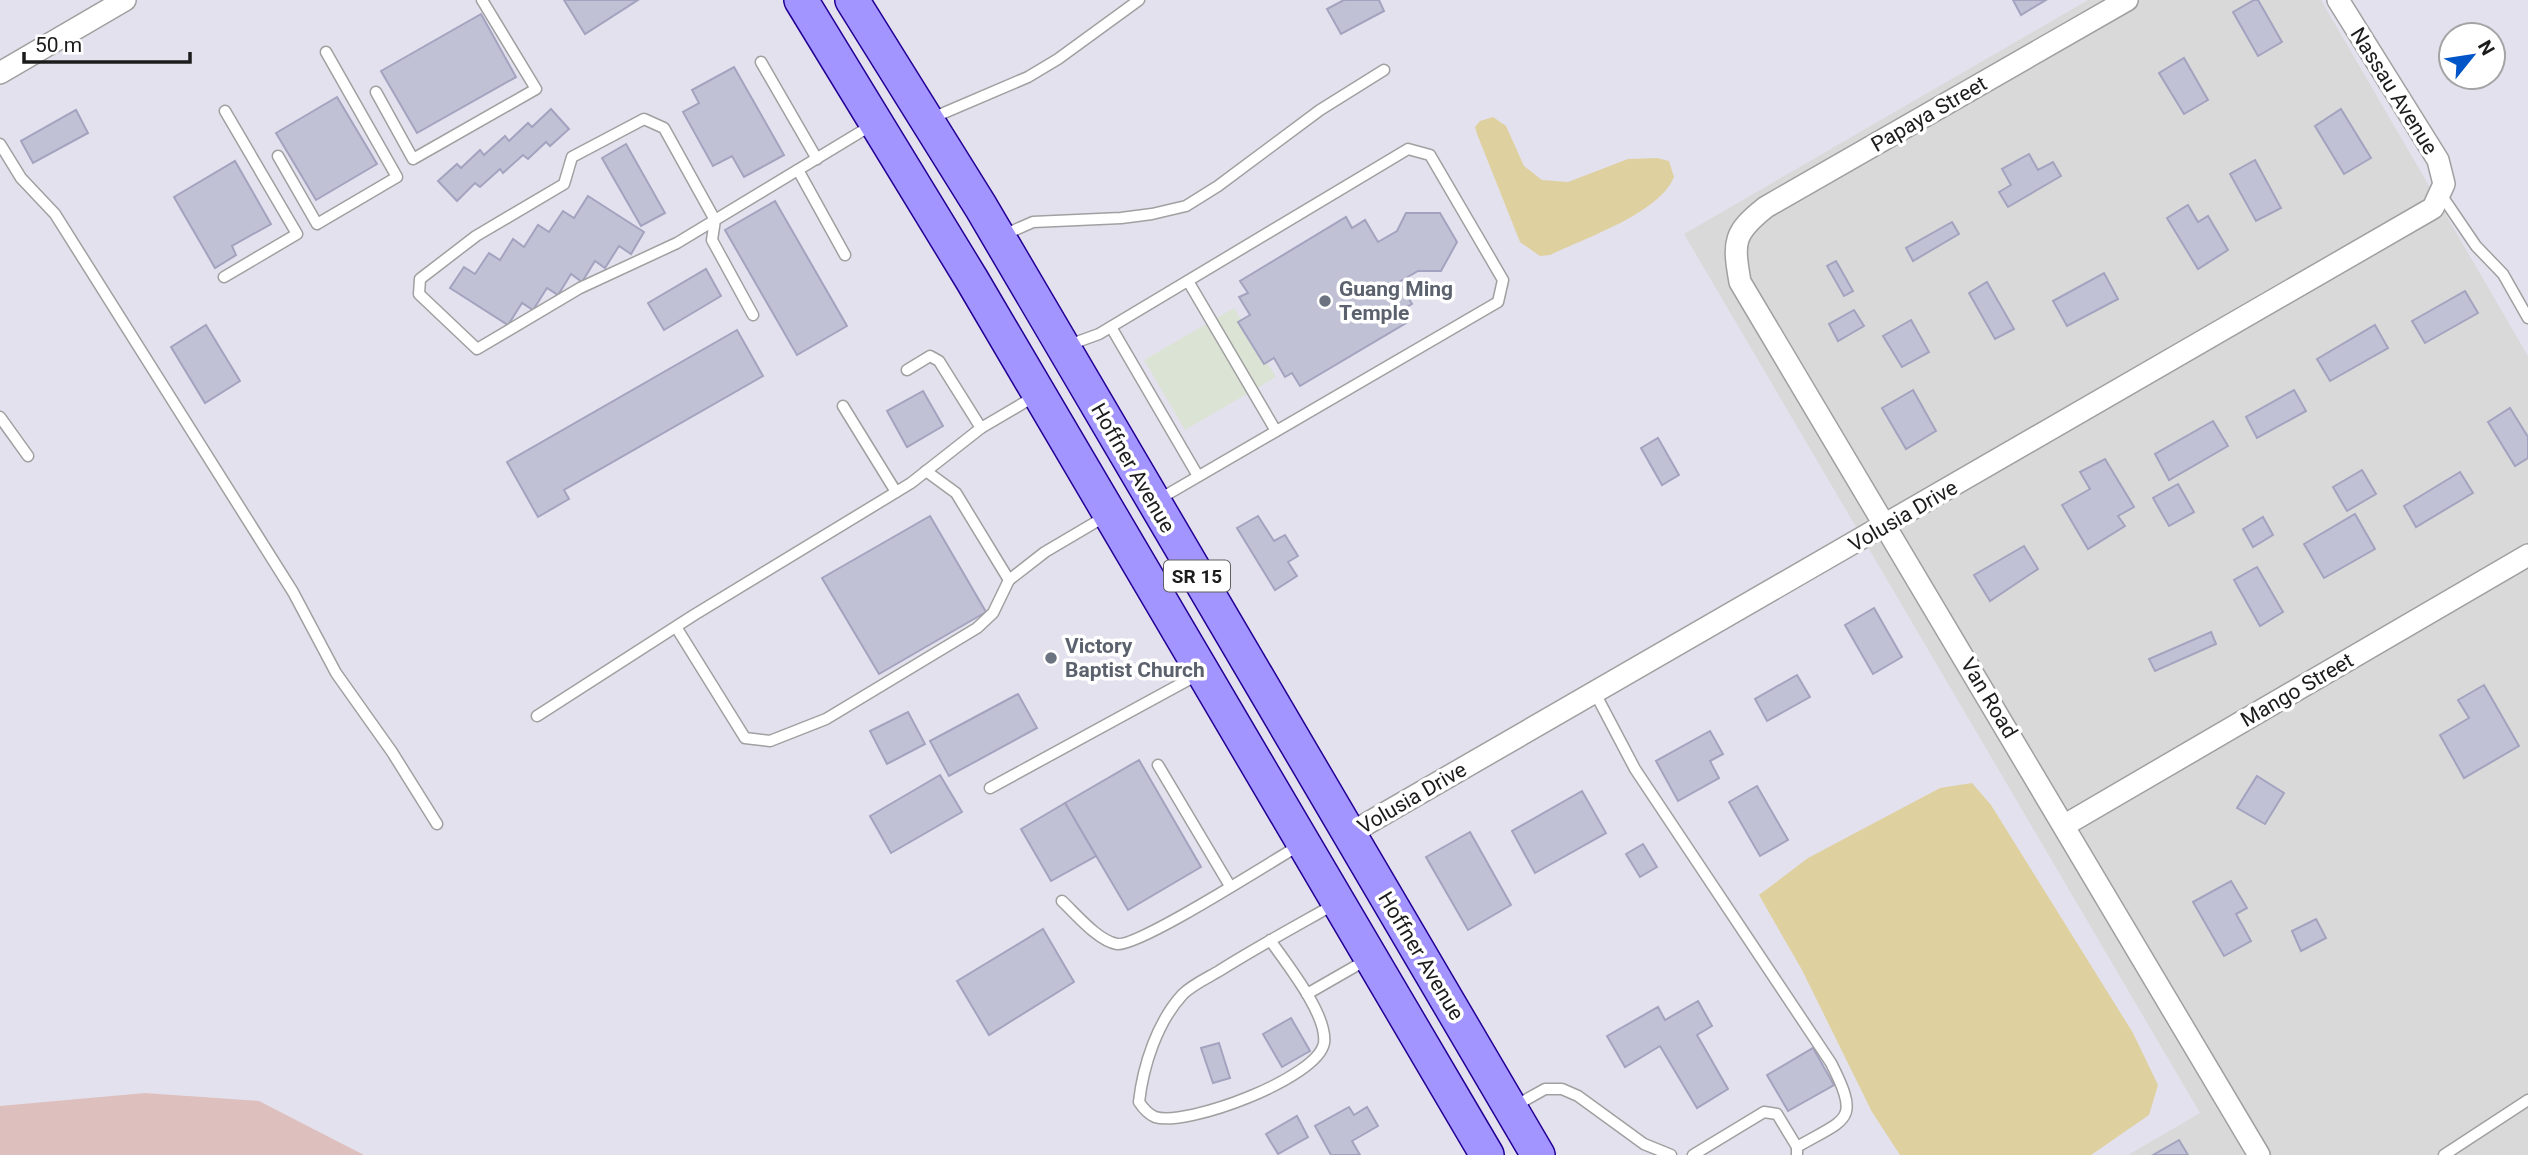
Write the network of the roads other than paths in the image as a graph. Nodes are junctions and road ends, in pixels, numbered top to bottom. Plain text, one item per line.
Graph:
1 (125, 0) edge
2 (482, 0) edge
3 (801, 0) edge
4 (852, 0) edge
5 (1139, 0) edge
6 (2127, 0) edge
7 (2338, 0) edge
8 (326, 52) dead end
9 (761, 62) dead end
10 (1384, 70) dead end
11 (0, 73) edge
12 (376, 92) dead end
13 (225, 111) dead end
14 (926, 120) junction
15 (876, 122) junction
16 (0, 144) edge
17 (278, 156) dead end
18 (817, 159) junction
19 (798, 170) junction
20 (2442, 188) junction
21 (715, 220) junction
22 (1738, 237) joint
23 (999, 238) junction
24 (845, 255) dead end
25 (224, 277) dead end
26 (1188, 281) junction
27 (753, 314) dead end
28 (2528, 318) edge
29 (1111, 327) junction
30 (1064, 350) junction
31 (907, 370) dead end
32 (1039, 394) junction
33 (843, 406) dead end
34 (0, 417) edge
35 (981, 428) junction
36 (1276, 431) junction
37 (28, 456) dead end
38 (926, 471) junction
39 (1198, 476) junction
40 (896, 492) junction
41 (1154, 502) junction
42 (1110, 514) junction
43 (1886, 526) junction
44 (2528, 555) edge
45 (1009, 580) junction
46 (676, 627) junction
47 (1201, 672) junction
48 (1595, 693) junction
49 (537, 716) dead end
50 (1158, 765) dead end
51 (990, 788) dead end
52 (437, 824) dead end
53 (2065, 825) junction
54 (1349, 834) junction
55 (1302, 843) junction
56 (1230, 886) junction
57 (1062, 901) dead end
58 (1337, 902) junction
59 (1270, 940) junction
60 (1370, 958) junction
61 (1307, 994) junction
62 (2528, 1100) edge
63 (1511, 1109) junction
64 (1797, 1151) edge
65 (1486, 1155) edge
66 (1538, 1155) edge
67 (1671, 1155) edge
68 (1693, 1155) edge
69 (2259, 1155) edge
70 (2444, 1155) edge

1 - 11 street
2 - 12 lane
3 - 15 main road, Hoffner Avenue / SR 15
4 - 14 main road, Hoffner Avenue / SR 15
5 - 14 lane
6 - 22 street, Papaya Street
7 - 20 street, Nassau Avenue
8 - 17 lane
9 - 18 lane
10 - 23 lane
13 - 25 lane
14 - 23 main road, Hoffner Avenue / SR 15
15 - 18 lane
15 - 23 main road
15 - 32 main road, Hoffner Avenue / SR 15
16 - 52 lane
18 - 19 lane
19 - 21 lane
19 - 24 lane
20 - 28 lane
20 - 43 street, Volusia Drive
21 - 21 lane
21 - 27 lane
22 - 43 street, Van Road
23 - 30 main road, Hoffner Avenue / SR 15
26 - 29 lane
26 - 36 lane
26 - 36 lane
29 - 30 lane
29 - 39 lane
30 - 41 main road, Hoffner Avenue / SR 15
31 - 35 lane
32 - 35 lane
32 - 41 main road
32 - 42 main road, Hoffner Avenue / SR 15
33 - 40 lane
34 - 37 lane
35 - 38 lane
36 - 39 lane
38 - 40 lane
38 - 45 lane
39 - 41 lane
40 - 46 lane
41 - 54 main road, Hoffner Avenue / SR 15
42 - 45 lane
42 - 47 main road, Hoffner Avenue / SR 15
43 - 48 street, Volusia Drive
43 - 53 street, Van Road
44 - 53 street, Mango Street
45 - 46 lane
46 - 49 lane
47 - 51 lane
47 - 54 main road
47 - 55 main road, Hoffner Avenue / SR 15
48 - 54 street, Volusia Drive
48 - 64 lane
50 - 56 lane
53 - 69 street, Van Road
54 - 63 main road, Hoffner Avenue / SR 15
55 - 56 lane
55 - 58 main road, Hoffner Avenue / SR 15
56 - 57 lane
58 - 59 lane
58 - 60 main road, Hoffner Avenue / SR 15
58 - 63 main road
59 - 61 lane
59 - 61 lane
60 - 61 lane
60 - 65 main road, Hoffner Avenue / SR 15
62 - 70 lane
63 - 66 main road, Hoffner Avenue / SR 15
63 - 67 lane
64 - 68 lane

